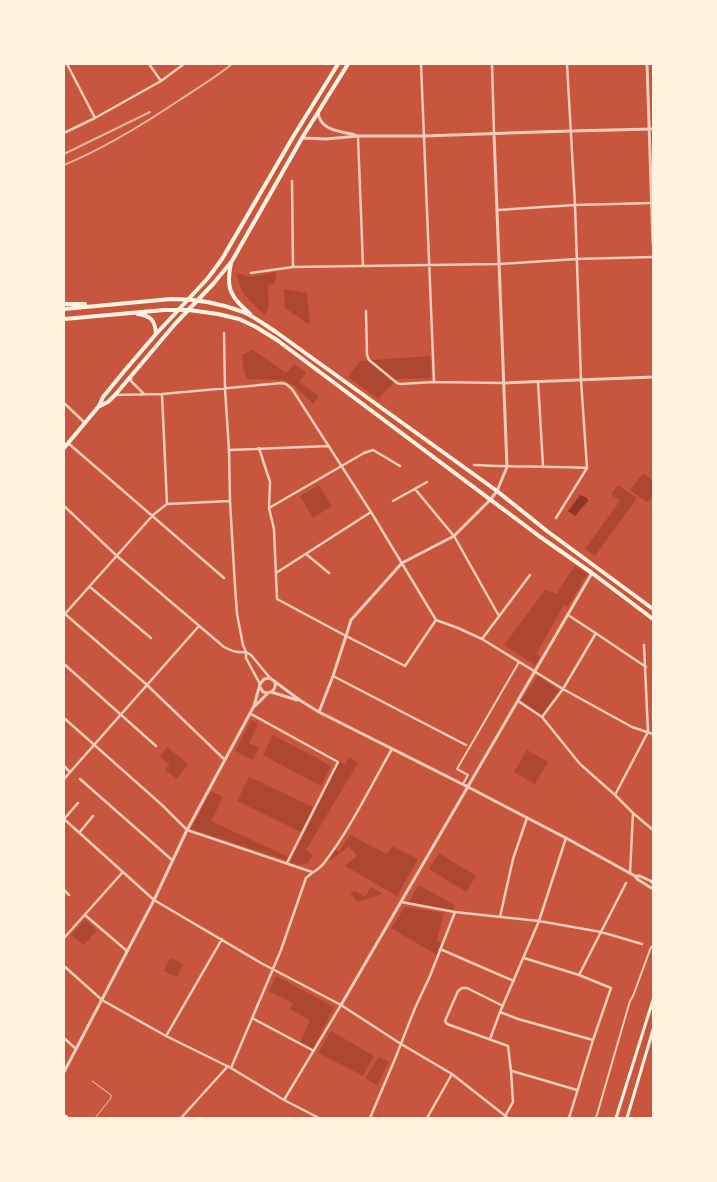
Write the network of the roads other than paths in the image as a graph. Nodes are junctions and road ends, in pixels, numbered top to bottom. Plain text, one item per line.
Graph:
1 (67, 64) edge
2 (149, 64) edge
3 (184, 64) edge
4 (338, 64) edge
5 (348, 64) edge
6 (422, 64) edge
7 (492, 64) edge
8 (567, 64) edge
9 (647, 64) edge
10 (161, 82) junction
11 (318, 113) junction
12 (95, 118) junction
13 (652, 129) edge
14 (570, 131) junction
15 (64, 133) edge
16 (494, 134) junction
17 (358, 136) junction
18 (424, 136) junction
19 (293, 137) junction
20 (302, 138) junction
21 (292, 181) dead end
22 (652, 203) junction
23 (575, 205) junction
24 (498, 210) junction
25 (653, 244) edge
26 (653, 257) edge
27 (576, 259) junction
28 (232, 261) junction
29 (500, 264) junction
30 (364, 266) junction
31 (429, 266) junction
32 (294, 267) junction
33 (251, 273) dead end
34 (188, 299) junction
35 (198, 300) junction
36 (64, 304) edge
37 (100, 305) junction
38 (64, 309) edge
39 (179, 309) junction
40 (189, 310) junction
41 (366, 311) dead end
42 (134, 312) junction
43 (252, 317) junction
44 (64, 319) edge
45 (224, 333) dead end
46 (156, 334) junction
47 (131, 375) junction
48 (653, 377) edge
49 (581, 380) junction
50 (434, 382) junction
51 (538, 382) junction
52 (504, 383) junction
53 (225, 388) junction
54 (146, 394) junction
55 (162, 394) junction
56 (114, 395) junction
57 (64, 403) edge
58 (99, 406) junction
59 (85, 424) junction
60 (68, 443) junction
61 (329, 446) junction
62 (64, 448) edge
63 (259, 448) junction
64 (229, 450) junction
65 (474, 464) dead end
66 (342, 466) junction
67 (400, 466) dead end
68 (543, 466) junction
69 (508, 467) junction
70 (587, 468) junction
71 (427, 482) dead end
72 (415, 489) junction
73 (497, 491) junction
74 (491, 499) junction
75 (230, 501) junction
76 (393, 501) dead end
77 (166, 504) junction
78 (64, 506) edge
79 (269, 508) junction
80 (371, 512) junction
81 (153, 515) junction
82 (556, 518) dead end
83 (454, 536) junction
84 (306, 554) junction
85 (117, 556) junction
86 (402, 563) junction
87 (592, 572) junction
88 (276, 573) junction
89 (329, 573) dead end
90 (530, 575) dead end
91 (224, 578) dead end
92 (90, 587) junction
93 (653, 610) edge
94 (64, 615) edge
95 (567, 615) junction
96 (499, 616) junction
97 (653, 619) edge
98 (436, 620) junction
99 (199, 626) junction
100 (596, 633) junction
101 (346, 636) junction
102 (151, 638) dead end
103 (482, 639) junction
104 (644, 645) dead end
105 (246, 652) junction
106 (519, 662) junction
107 (64, 664) edge
108 (646, 667) junction
109 (535, 672) junction
110 (333, 676) junction
111 (270, 678) junction
112 (274, 682) junction
113 (146, 684) junction
114 (260, 685) junction
115 (563, 688) junction
116 (270, 693) junction
117 (301, 701) junction
118 (518, 701) junction
119 (254, 706) junction
120 (319, 712) junction
121 (121, 714) junction
122 (250, 714) junction
123 (542, 717) junction
124 (64, 718) edge
125 (648, 732) junction
126 (653, 734) edge
127 (94, 744) junction
128 (466, 744) joint
129 (156, 746) dead end
130 (470, 747) junction
131 (392, 749) junction
132 (225, 760) junction
133 (64, 766) edge
134 (70, 772) junction
135 (64, 779) edge
136 (80, 779) dead end
137 (463, 784) junction
138 (468, 787) junction
139 (615, 795) junction
140 (78, 803) dead end
141 (633, 813) junction
142 (93, 816) dead end
143 (527, 818) junction
144 (64, 819) edge
145 (187, 830) junction
146 (653, 830) edge
147 (79, 833) junction
148 (566, 838) junction
149 (172, 860) junction
150 (287, 863) junction
151 (122, 872) junction
152 (312, 872) junction
153 (630, 873) junction
154 (635, 876) junction
155 (653, 882) edge
156 (626, 883) dead end
157 (653, 888) edge
158 (64, 890) edge
159 (69, 895) dead end
160 (154, 900) junction
161 (401, 902) junction
162 (455, 912) junction
163 (85, 915) junction
164 (500, 917) junction
165 (539, 922) junction
166 (601, 932) junction
167 (64, 938) edge
168 (222, 940) junction
169 (642, 944) dead end
170 (652, 947) dead end
171 (440, 949) junction
172 (127, 951) junction
173 (524, 958) junction
174 (64, 966) edge
175 (273, 969) junction
176 (579, 975) junction
177 (514, 981) junction
178 (102, 1000) junction
179 (653, 1000) edge
180 (341, 1005) junction
181 (502, 1006) junction
182 (500, 1012) junction
183 (252, 1018) junction
184 (653, 1030) edge
185 (166, 1036) junction
186 (64, 1038) edge
187 (490, 1039) junction
188 (593, 1040) junction
189 (401, 1044) junction
190 (76, 1049) junction
191 (314, 1051) junction
192 (230, 1067) junction
193 (511, 1071) junction
194 (64, 1072) edge
195 (452, 1074) junction
196 (92, 1081) dead end
197 (577, 1090) junction
198 (284, 1100) junction
199 (64, 1116) edge
200 (67, 1118) edge
201 (95, 1118) edge
202 (181, 1118) edge
203 (319, 1118) edge
204 (370, 1118) edge
205 (428, 1118) edge
206 (506, 1118) edge
207 (568, 1118) edge
208 (596, 1118) edge
209 (616, 1118) edge
210 (627, 1118) edge

1 - 12 street
2 - 10 street
3 - 10 street
4 - 19 main road
5 - 11 main road
6 - 18 street
7 - 16 street
8 - 14 street
9 - 13 street
10 - 12 street
11 - 17 street
11 - 20 main road
12 - 15 street
13 - 14 street
13 - 22 street
14 - 16 street
14 - 23 street
16 - 18 street
16 - 24 street
17 - 18 street
17 - 20 street
17 - 30 street
18 - 31 street
19 - 20 main road
19 - 34 main road
20 - 28 main road
21 - 32 street
22 - 23 street
22 - 25 street
23 - 24 street
23 - 27 street
24 - 29 street
26 - 27 street
27 - 29 street
27 - 49 street
28 - 35 main road
28 - 43 main road
29 - 31 street
29 - 52 street
30 - 31 street
30 - 32 street
31 - 50 street
32 - 33 street
34 - 35 main road
34 - 37 main road
34 - 39 main road
35 - 40 main road
35 - 43 main road
36 - 37 main road
37 - 38 main road
39 - 40 main road
39 - 42 main road
39 - 46 main road
40 - 47 main road
40 - 74 main road
41 - 50 street
42 - 44 main road
42 - 46 main road
43 - 73 main road
45 - 53 street
46 - 58 main road
47 - 54 street
47 - 56 main road
48 - 49 street
49 - 51 street
49 - 70 street
50 - 52 street
51 - 52 street
51 - 68 street
52 - 69 street
53 - 55 street
53 - 61 street
53 - 64 street
54 - 55 street
54 - 56 street
55 - 77 street
56 - 58 main road
57 - 59 street
58 - 59 main road
59 - 60 main road
60 - 62 main road
60 - 81 street
61 - 63 street
61 - 66 street
63 - 64 street
63 - 79 street
64 - 75 street
65 - 69 street
66 - 67 street
66 - 79 street
66 - 80 street
68 - 69 street
68 - 70 street
69 - 73 street
70 - 82 street
71 - 72 street
72 - 76 street
72 - 83 street
73 - 74 street
73 - 93 main road
74 - 83 street
74 - 87 main road
75 - 77 street
75 - 105 street
77 - 81 street
78 - 85 street
79 - 88 street
80 - 84 street
80 - 86 street
81 - 85 street
81 - 91 street
83 - 86 street
83 - 96 street
84 - 88 street
84 - 89 street
85 - 92 street
85 - 99 street
86 - 98 street
86 - 101 street
87 - 95 street
87 - 97 main road
88 - 101 street
90 - 96 street
92 - 94 street
92 - 102 street
94 - 113 street
95 - 100 street
95 - 109 street
96 - 103 street
98 - 101 street
98 - 103 street
99 - 105 street
99 - 113 street
100 - 108 street
100 - 115 street
101 - 110 street
103 - 106 street
104 - 108 street
105 - 111 street
105 - 114 street
106 - 109 street
106 - 130 street
107 - 121 street
108 - 125 street
109 - 115 street
109 - 118 street
110 - 120 street
110 - 128 street
111 - 112 street
111 - 114 street
112 - 116 street
112 - 117 street
113 - 121 street
113 - 132 street
114 - 116 street
114 - 119 street
115 - 123 street
115 - 125 street
116 - 117 street
116 - 119 street
117 - 120 street
118 - 123 street
118 - 138 street
119 - 122 street
120 - 131 street
121 - 127 street
121 - 129 street
122 - 132 street
122 - 150 street
123 - 139 street
124 - 127 street
125 - 126 street
125 - 139 street
127 - 134 street
127 - 145 street
128 - 130 street
130 - 137 street
131 - 137 street
131 - 152 street
132 - 145 street
133 - 134 street
134 - 135 street
136 - 149 street
137 - 138 street
138 - 143 street
138 - 161 street
139 - 141 street
140 - 144 street
141 - 146 street
141 - 153 street
142 - 147 street
143 - 148 street
143 - 164 street
144 - 147 street
145 - 149 street
145 - 150 street
147 - 151 street
148 - 153 street
148 - 165 street
149 - 160 street
150 - 152 street
151 - 160 street
151 - 163 street
152 - 175 street
153 - 154 street
154 - 155 street
154 - 157 street
156 - 166 street
158 - 159 street
160 - 168 street
160 - 172 street
161 - 162 street
161 - 180 street
162 - 164 street
162 - 171 street
163 - 167 street
163 - 172 street
164 - 165 street
165 - 166 street
165 - 173 street
166 - 169 street
166 - 176 street
168 - 175 street
168 - 185 street
170 - 208 street
171 - 177 street
171 - 189 street
172 - 178 street
173 - 176 street
173 - 177 street
174 - 178 street
175 - 180 street
175 - 183 street
176 - 188 street
177 - 181 street
178 - 185 street
178 - 190 street
179 - 209 main road
180 - 189 street
180 - 191 street
181 - 182 street
181 - 187 street
182 - 187 street
182 - 188 street
183 - 191 street
183 - 192 street
184 - 210 main road
185 - 192 street
186 - 190 street
187 - 193 street
188 - 197 street
189 - 195 street
189 - 204 street
190 - 194 street
191 - 198 street
192 - 198 street
192 - 202 street
193 - 197 street
193 - 206 street
195 - 205 street
195 - 206 street
196 - 201 lane
197 - 207 street
198 - 203 street
199 - 200 main road

